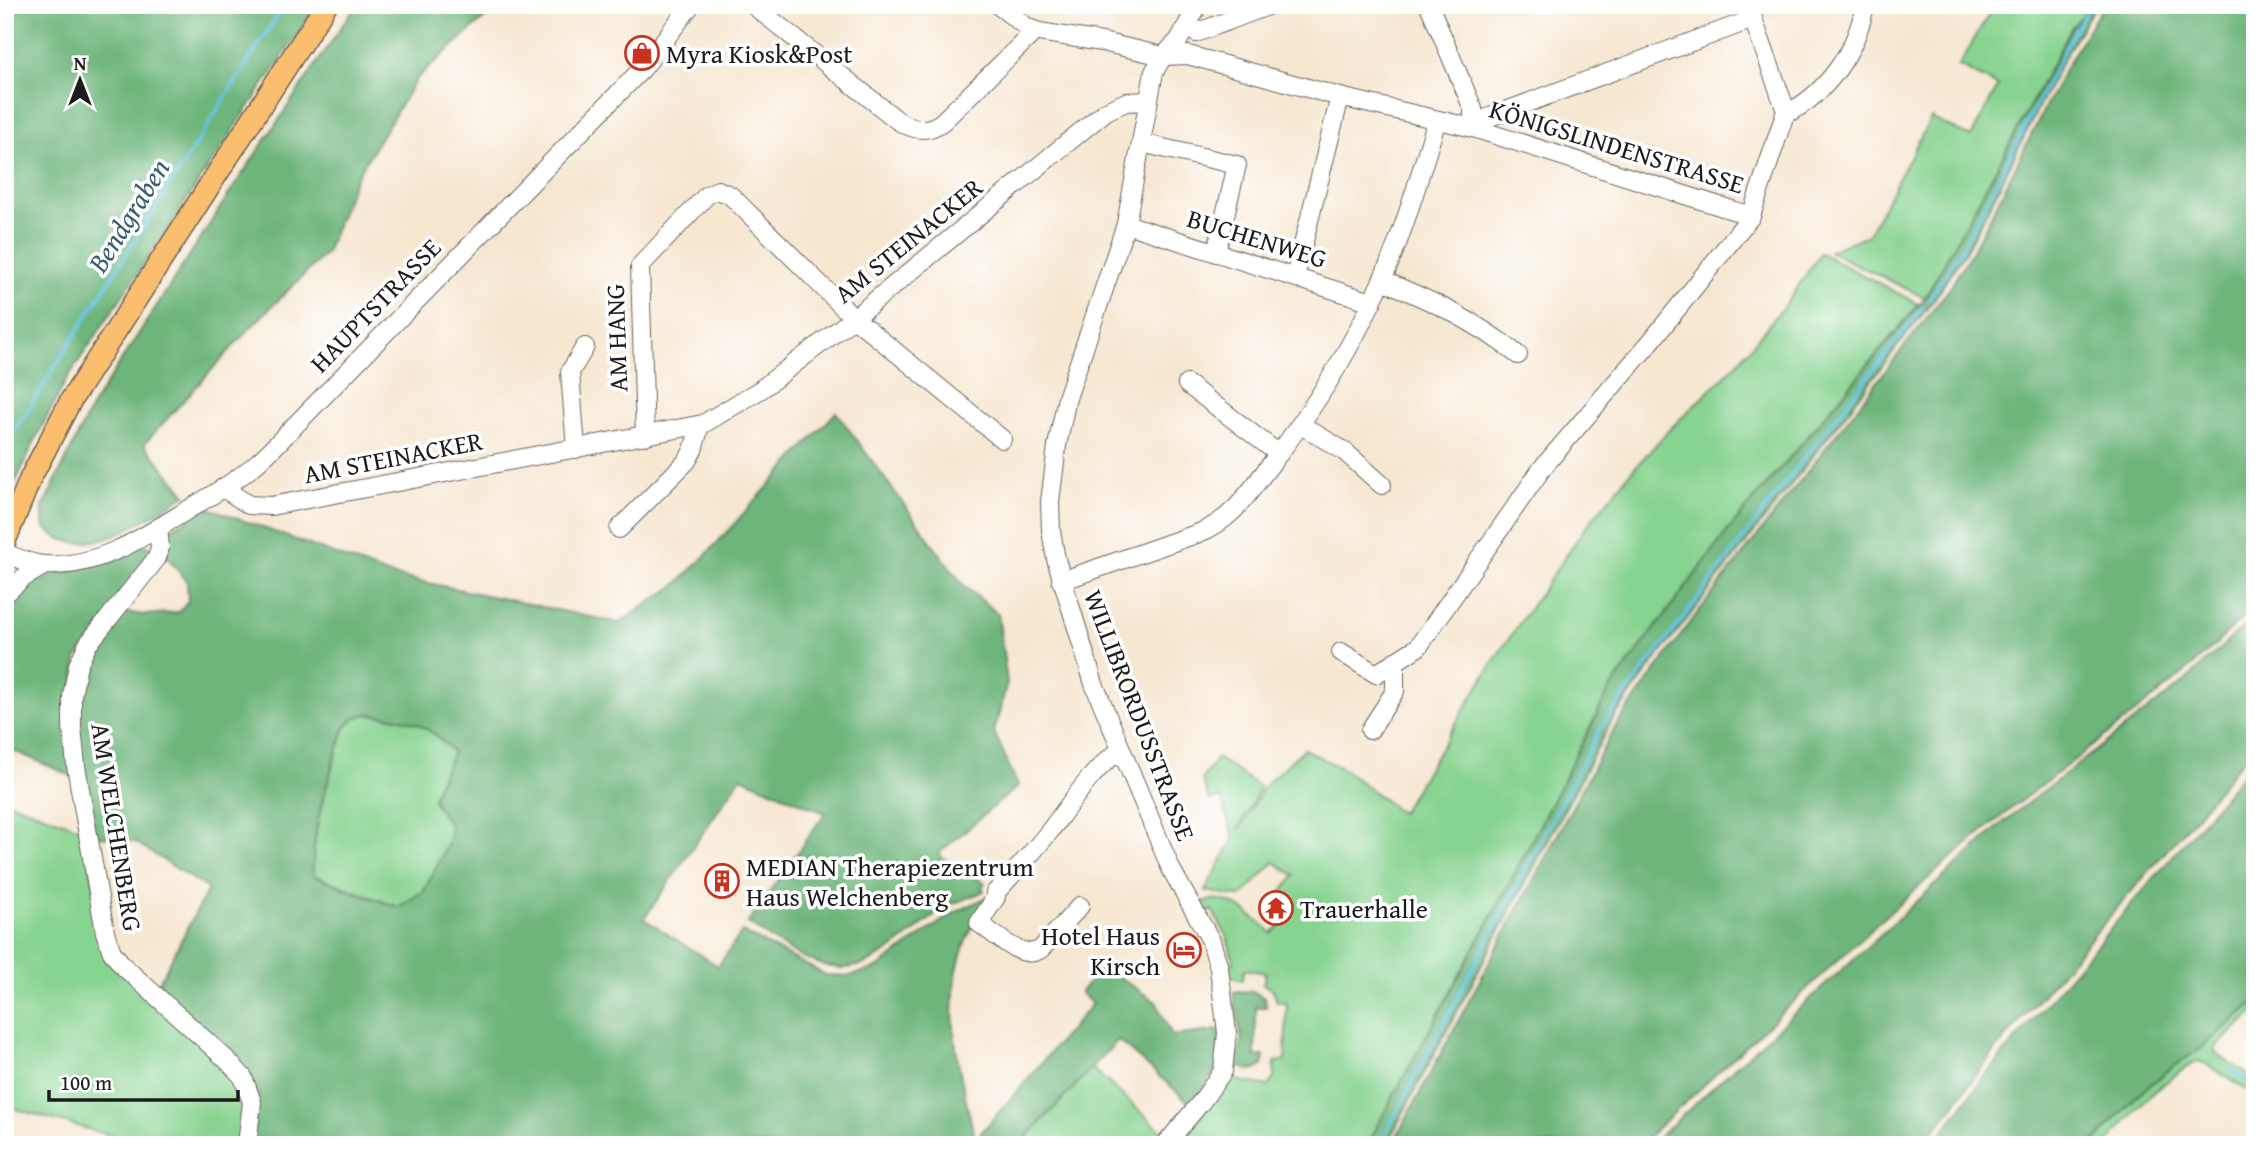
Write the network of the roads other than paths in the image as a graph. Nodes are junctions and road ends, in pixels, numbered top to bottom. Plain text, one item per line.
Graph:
1 (327, 5) edge
2 (691, 5) edge
3 (753, 5) edge
4 (998, 5) edge
5 (1198, 5) edge
6 (1270, 5) edge
7 (1429, 5) edge
8 (1866, 5) edge
9 (1751, 12) edge
10 (1035, 31) junction
11 (1196, 33) dead end
12 (1163, 56) junction
13 (1340, 97) junction
14 (1148, 101) junction
15 (1786, 114) junction
16 (1437, 120) junction
17 (1473, 128) junction
18 (1141, 143) junction
19 (1751, 215) junction
20 (1126, 224) junction
21 (1216, 253) junction
22 (1295, 277) junction
23 (1382, 280) junction
24 (1372, 302) junction
25 (854, 318) junction
26 (585, 347) dead end
27 (1518, 355) dead end
28 (1187, 384) dead end
29 (1301, 425) junction
30 (700, 426) junction
31 (645, 436) junction
32 (1002, 439) dead end
33 (576, 449) junction
34 (1279, 454) junction
35 (1382, 485) dead end
36 (223, 488) junction
37 (158, 528) junction
38 (619, 529) dead end
39 (5, 541) edge
40 (5, 553) edge
41 (45, 565) junction
42 (1061, 581) junction
43 (5, 594) edge
44 (1341, 652) dead end
45 (1395, 661) junction
46 (1370, 730) dead end
47 (1121, 751) junction
48 (1080, 906) dead end
49 (247, 1145) edge
50 (1165, 1145) edge

1 - 39 main road
2 - 36 street, HAUPTSTRASSE
3 - 10 street
4 - 10 street, KÖNIGSLINDENSTRASSE
5 - 12 street, WILLIBRORDUSSTRASSE
6 - 11 street
7 - 17 street
8 - 15 street
9 - 15 street
9 - 17 street
10 - 12 street, KÖNIGSLINDENSTRASSE
12 - 13 street, KÖNIGSLINDENSTRASSE
12 - 14 street, WILLIBRORDUSSTRASSE
13 - 16 street, KÖNIGSLINDENSTRASSE
13 - 22 street
14 - 18 street, WILLIBRORDUSSTRASSE
14 - 25 street, AM STEINACKER
15 - 19 street
16 - 17 street, KÖNIGSLINDENSTRASSE
16 - 23 street
17 - 19 street, KÖNIGSLINDENSTRASSE
18 - 20 street, WILLIBRORDUSSTRASSE
18 - 21 street
19 - 45 street, KÖNIGSLINDENSTRASSE
20 - 21 street, BUCHENWEG
20 - 42 street, WILLIBRORDUSSTRASSE
21 - 22 street, BUCHENWEG
22 - 24 street, BUCHENWEG
23 - 24 street
23 - 27 street
24 - 29 street
25 - 30 street, AM STEINACKER
25 - 31 street, AM HANG
25 - 32 street
26 - 33 street
28 - 34 street
29 - 34 street
29 - 35 street
30 - 31 street, AM STEINACKER
30 - 38 street
31 - 33 street, AM STEINACKER
33 - 36 street, AM STEINACKER
34 - 42 street
36 - 37 street, HAUPTSTRASSE
37 - 41 street, HAUPTSTRASSE
37 - 49 street, AM WELCHENBERG
40 - 41 street, HAUPTSTRASSE
41 - 43 street, HAUPTSTRASSE
42 - 47 street, WILLIBRORDUSSTRASSE
44 - 45 street, KÖNIGSLINDENSTRASSE
45 - 46 street
47 - 48 street
47 - 50 street, WILLIBRORDUSSTRASSE

